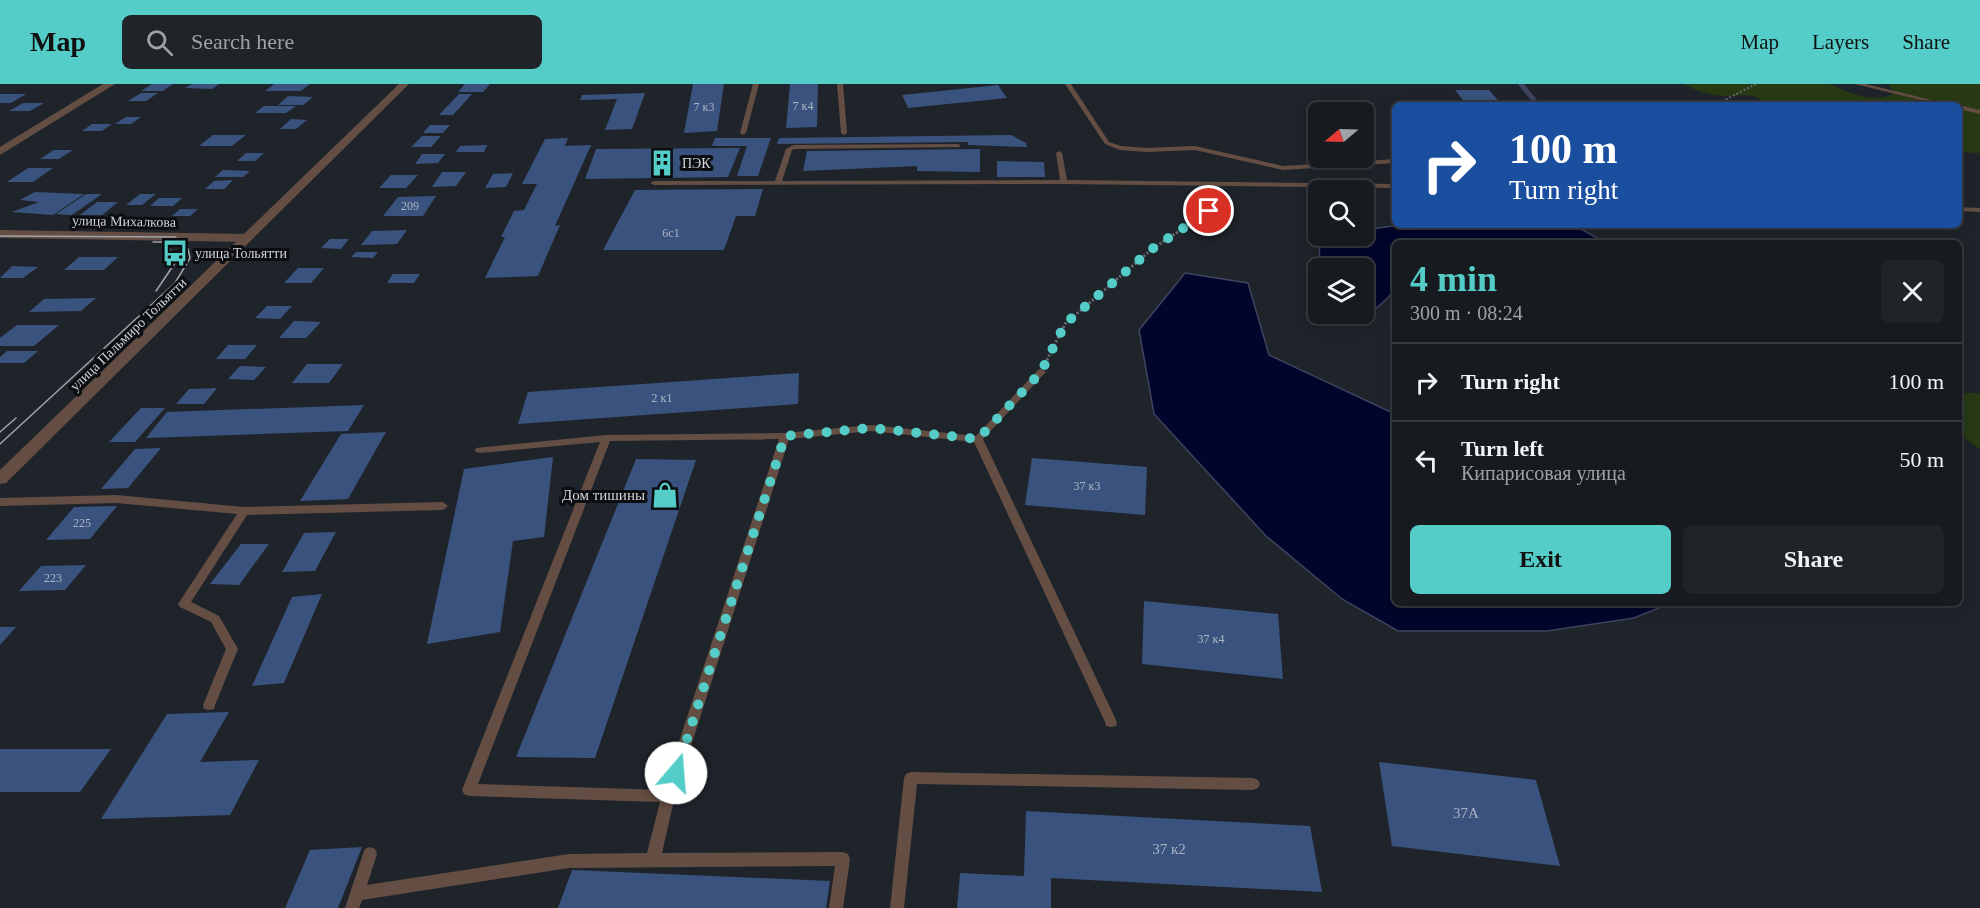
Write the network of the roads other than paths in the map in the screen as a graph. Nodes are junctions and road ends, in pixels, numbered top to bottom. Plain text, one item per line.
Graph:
1 (110, 84) edge
2 (404, 84) edge
3 (756, 84) edge
4 (840, 84) edge
5 (1068, 84) edge
6 (1858, 84) edge
7 (1936, 102) edge
8 (1962, 108) edge
9 (1980, 112) edge
10 (743, 133) dead end
11 (844, 133) dead end
12 (958, 146) dead end
13 (0, 152) edge
14 (1059, 153) dead end
15 (1392, 161) edge
16 (778, 181) junction
17 (654, 183) dead end
18 (1064, 183) junction
19 (1392, 186) edge
20 (1962, 209) edge
21 (1980, 210) edge
22 (0, 234) edge
23 (248, 238) junction
24 (1041, 372) road end
25 (785, 436) junction
26 (606, 438) junction
27 (978, 439) junction
28 (480, 450) dead end
29 (0, 479) edge
30 (0, 502) edge
31 (443, 506) dead end
32 (244, 511) junction
33 (209, 705) dead end
34 (1111, 722) dead end
35 (1253, 784) dead end
36 (668, 796) junction
37 (370, 854) dead end
38 (653, 860) junction
39 (354, 901) edge
40 (836, 908) edge
41 (897, 908) edge

1 - 13 street
2 - 23 street, улица Пальмиро Тольятти
3 - 10 lane
4 - 11 lane
5 - 15 lane
6 - 7 lane
8 - 9 lane
12 - 16 lane
14 - 18 lane
16 - 17 lane
16 - 18 lane
18 - 19 lane
20 - 21 lane
22 - 23 street, улица Михалкова
23 - 29 street, улица Пальмиро Тольятти
24 - 27 lane
25 - 26 lane
25 - 27 lane
25 - 36 lane
26 - 28 lane
26 - 36 lane
27 - 34 lane
30 - 32 lane
31 - 32 lane
32 - 33 lane
35 - 41 lane
36 - 38 lane
37 - 39 lane
38 - 39 lane
38 - 40 lane

